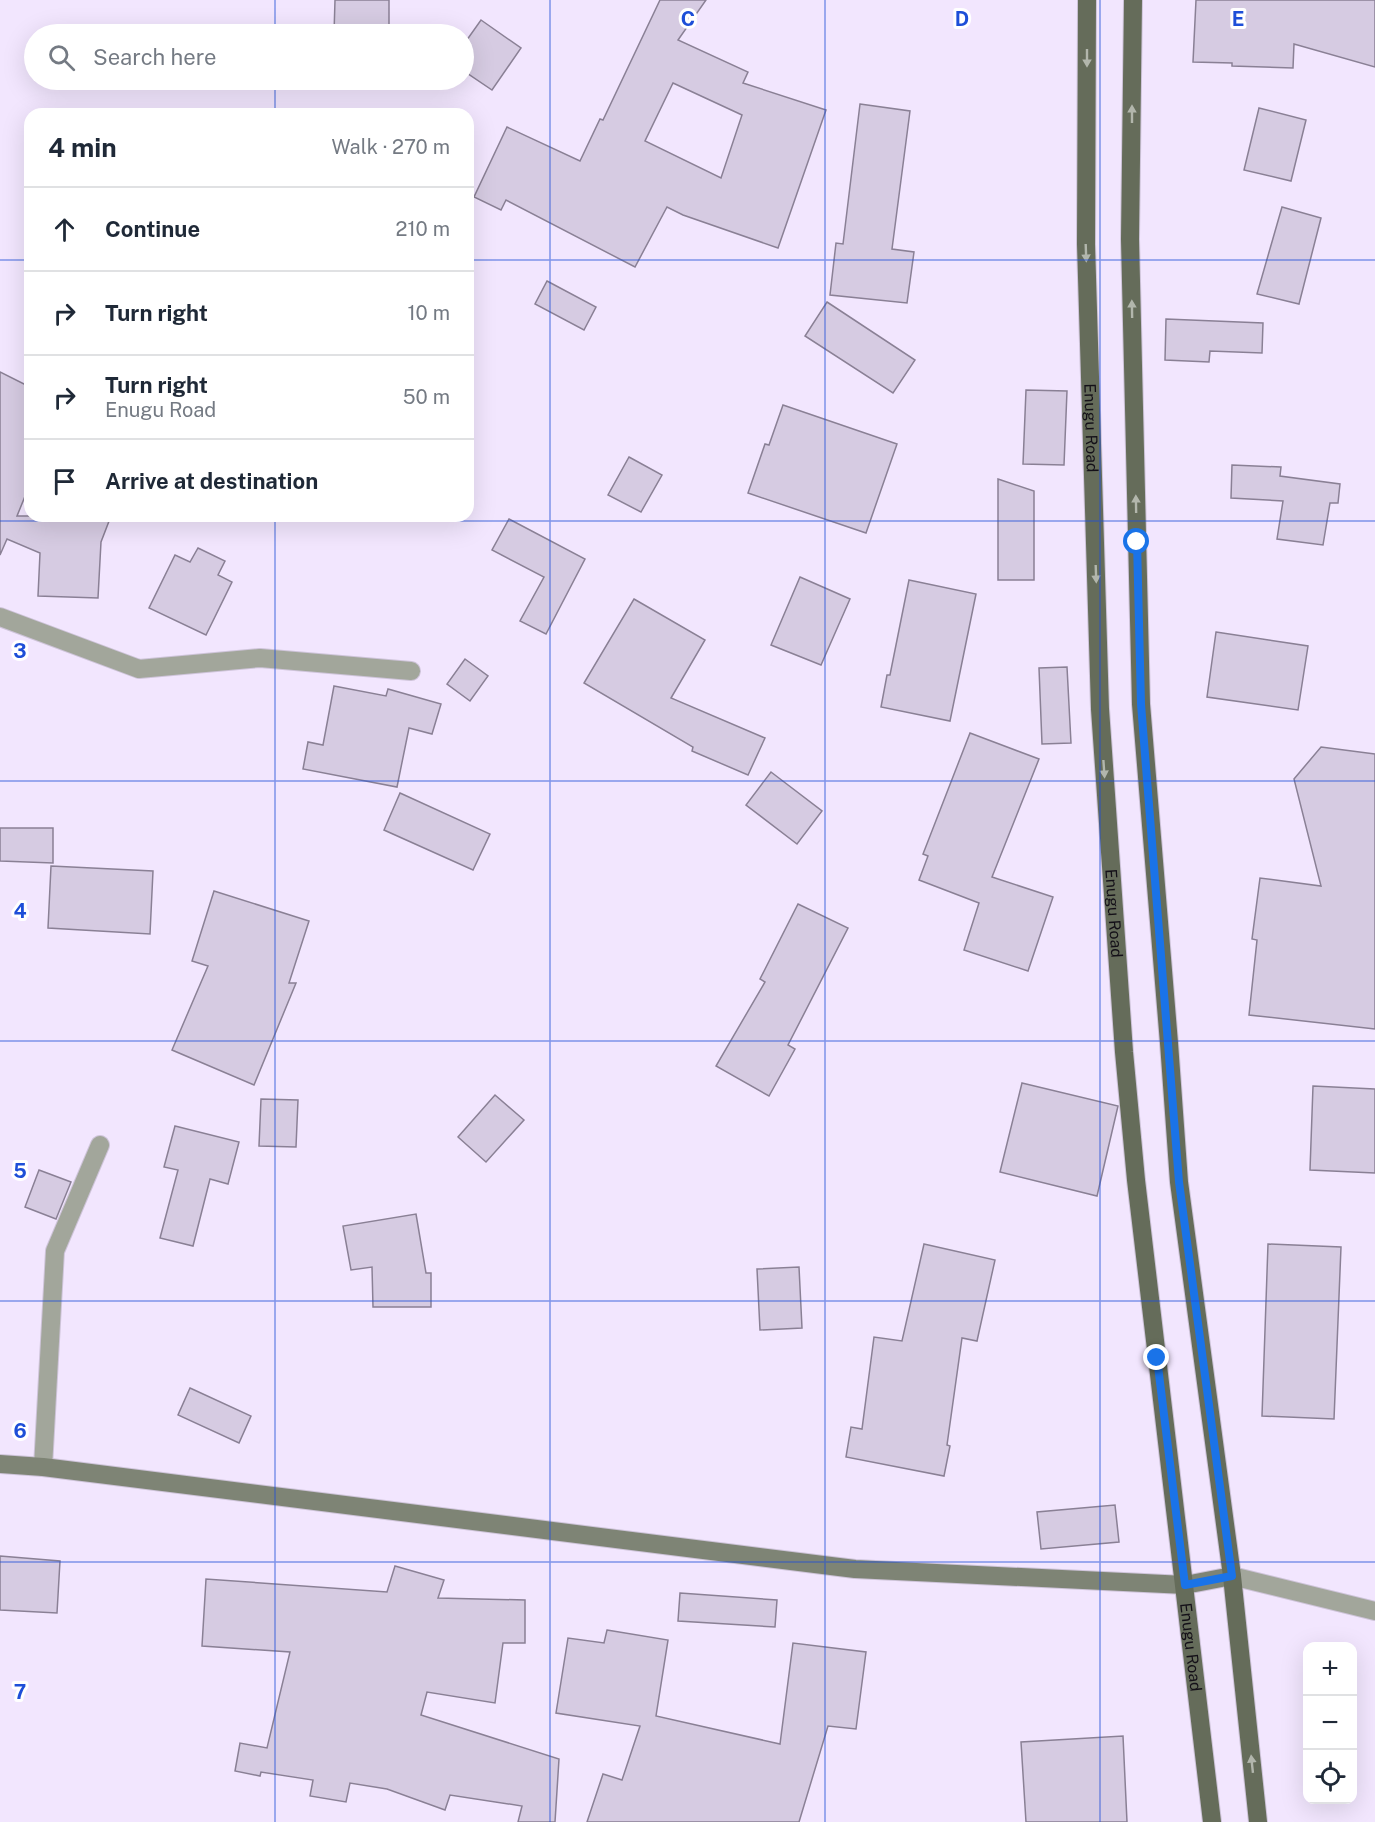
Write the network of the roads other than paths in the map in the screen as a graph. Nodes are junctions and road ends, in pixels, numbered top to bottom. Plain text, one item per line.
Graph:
1 (1087, 0) edge
2 (1132, 0) edge
3 (0, 617) edge
4 (411, 671) dead end
5 (100, 1145) dead end
6 (0, 1464) edge
7 (43, 1467) junction
8 (1232, 1576) junction
9 (1185, 1585) junction
10 (1375, 1611) edge
11 (1212, 1822) edge
12 (1258, 1822) edge

1 -> 9 main road, Enugu Road
8 -> 2 main road
3 - 4 street
5 - 7 street
6 - 7 street
7 - 9 street
8 - 9 street
8 - 10 street
12 -> 8 main road
9 - 11 main road, Enugu Road

